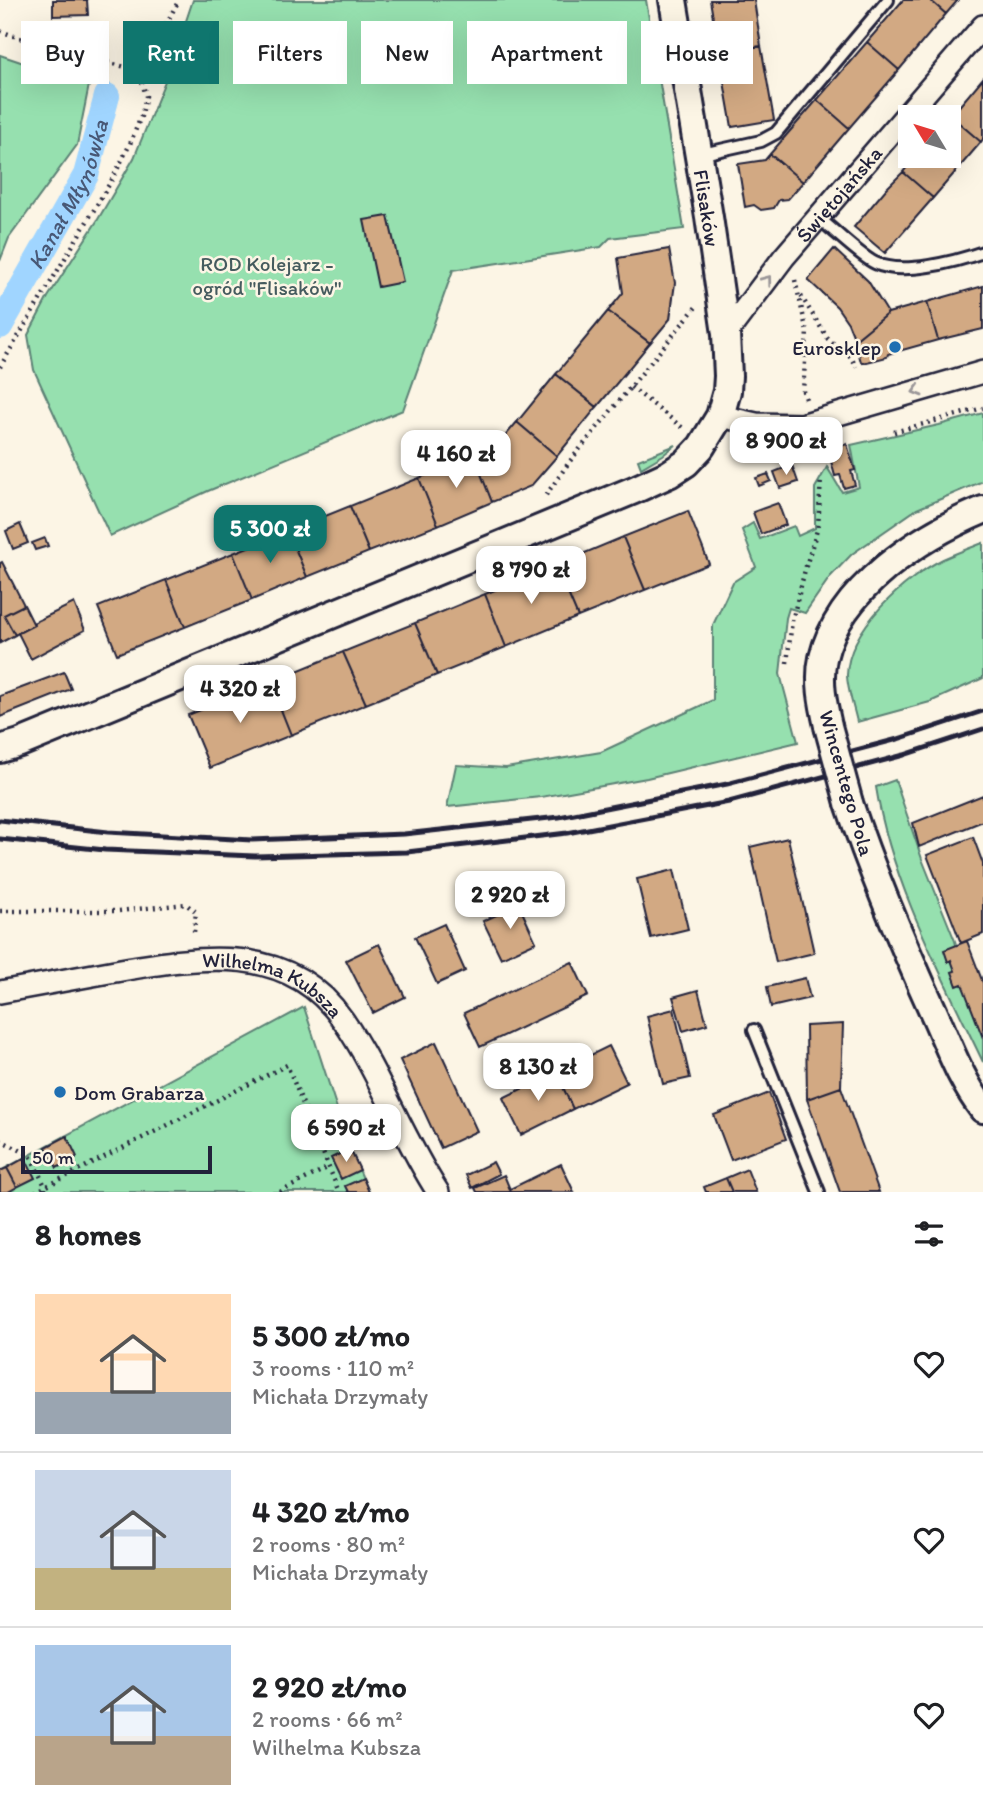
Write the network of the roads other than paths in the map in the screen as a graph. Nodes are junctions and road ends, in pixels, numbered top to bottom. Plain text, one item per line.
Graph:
1 (673, 0) edge
2 (888, 0) edge
3 (983, 26) edge
4 (698, 155) junction
5 (827, 225) dead end
6 (983, 253) edge
7 (726, 334) junction
8 (983, 372) edge
9 (720, 416) junction
10 (983, 510) edge
11 (0, 748) edge
12 (0, 992) edge
13 (754, 1030) dead end
14 (983, 1109) edge
15 (438, 1192) edge
16 (819, 1192) edge

1 - 4 street, Flisaków
2 - 4 lane
7 -> 3 street, Świętojańska
4 - 7 street, Flisaków
5 - 6 lane
7 - 9 street, Flisaków
8 -> 9 street
9 - 11 street, Flisaków
10 - 14 street, Wincentego Pola, bridge
12 - 15 street, Wilhelma Kubsza
13 - 16 lane

